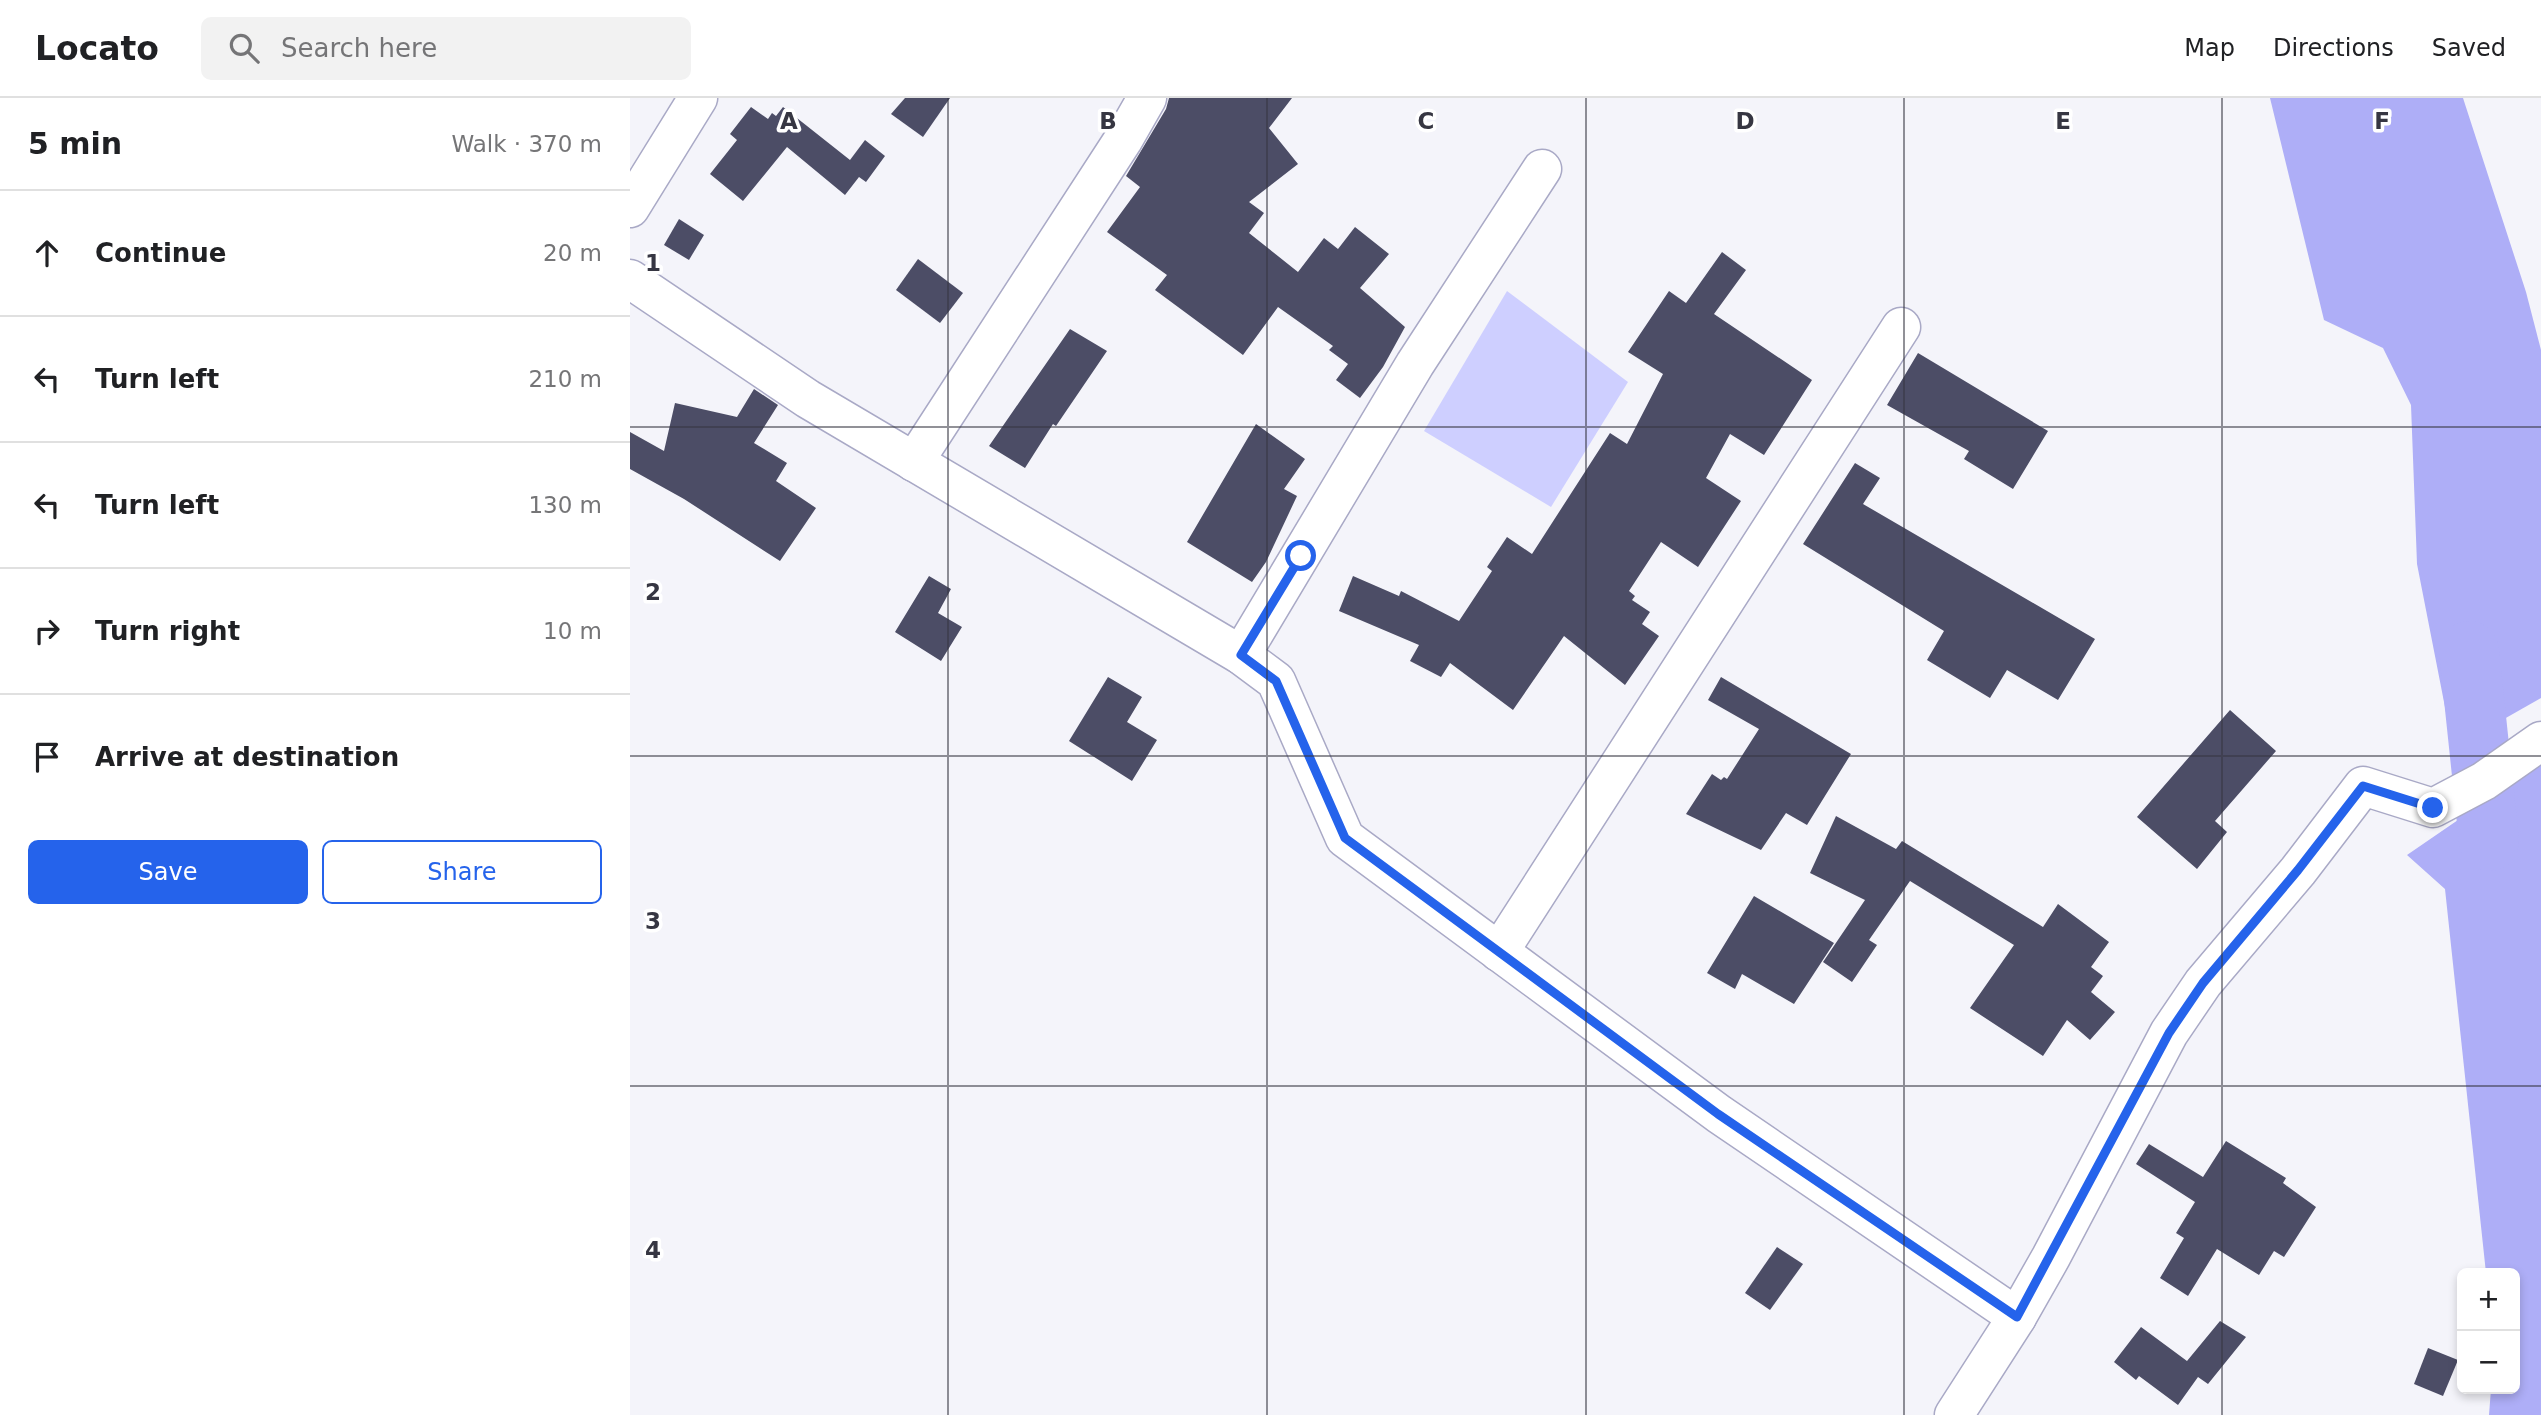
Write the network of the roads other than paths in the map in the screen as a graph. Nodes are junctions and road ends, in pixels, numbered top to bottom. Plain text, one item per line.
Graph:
1 (698, 98) edge
2 (1147, 98) edge
3 (1542, 169) dead end
4 (630, 208) edge
5 (630, 279) edge
6 (1901, 327) dead end
7 (914, 462) junction
8 (1241, 655) junction
9 (2541, 741) edge
10 (1499, 953) junction
11 (2017, 1317) junction
12 (1954, 1415) edge

1 - 4 street
2 - 7 street
3 - 8 street
5 - 7 street
6 - 10 street
7 - 8 street
8 - 10 street
9 - 11 street
10 - 11 street
11 - 12 street

